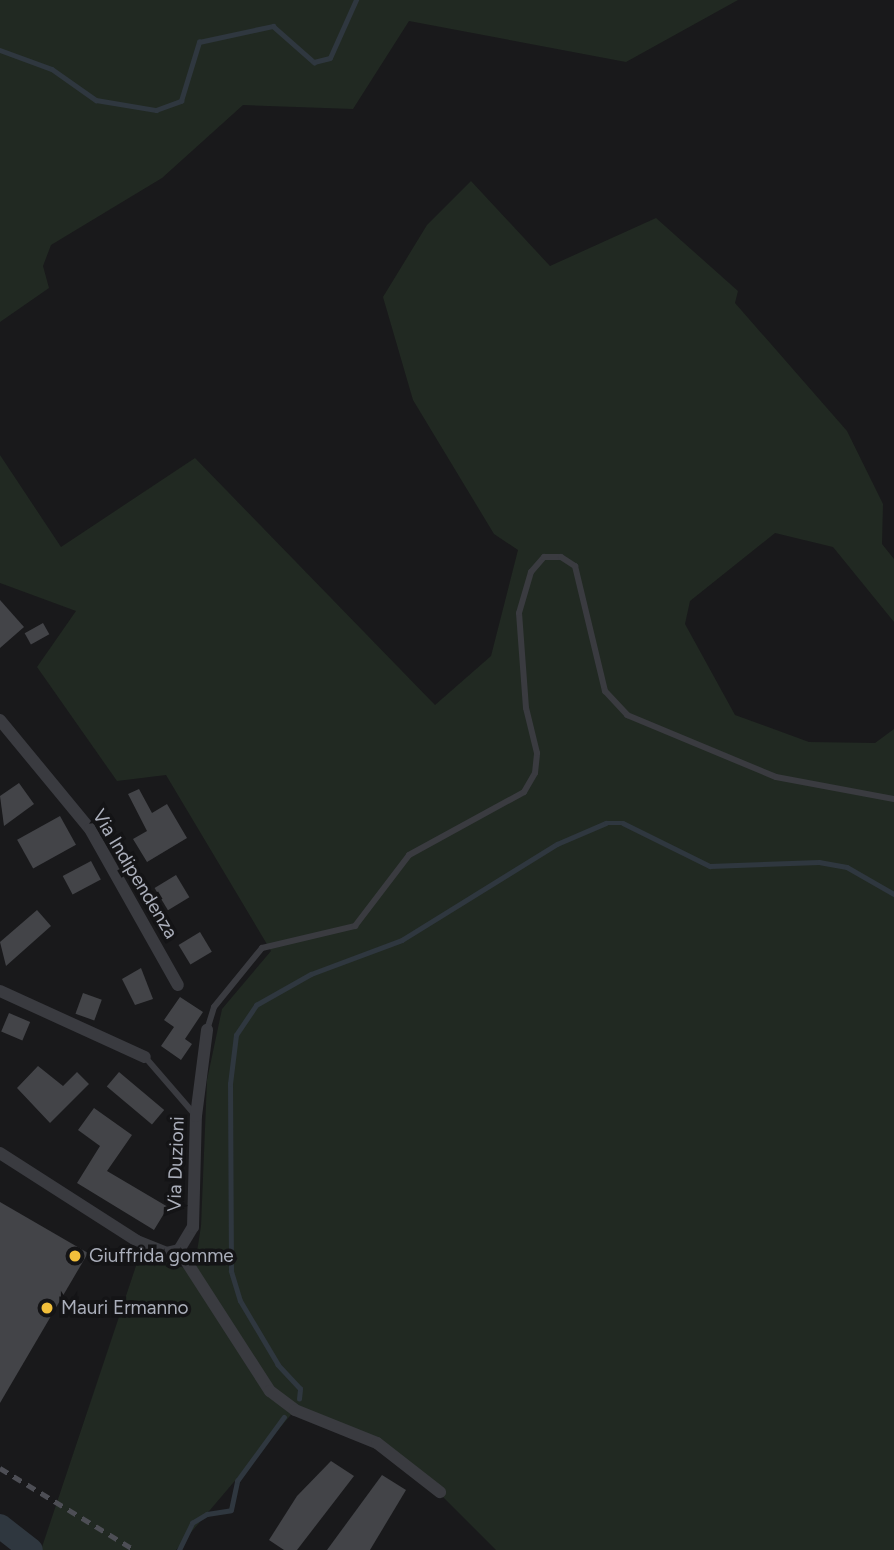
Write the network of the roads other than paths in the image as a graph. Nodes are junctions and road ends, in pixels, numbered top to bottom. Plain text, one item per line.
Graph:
1 (0, 720) edge
2 (894, 799) edge
3 (177, 985) dead end
4 (0, 991) edge
5 (207, 1030) joint
6 (145, 1057) joint
7 (196, 1116) junction
8 (0, 1153) edge
9 (179, 1250) junction
10 (440, 1492) dead end

1 - 3 street, Via Indipendenza
2 - 5 lane
4 - 6 street
5 - 7 street, Via Duzioni
6 - 7 lane
7 - 9 street, Via Duzioni
8 - 9 street
9 - 10 street

